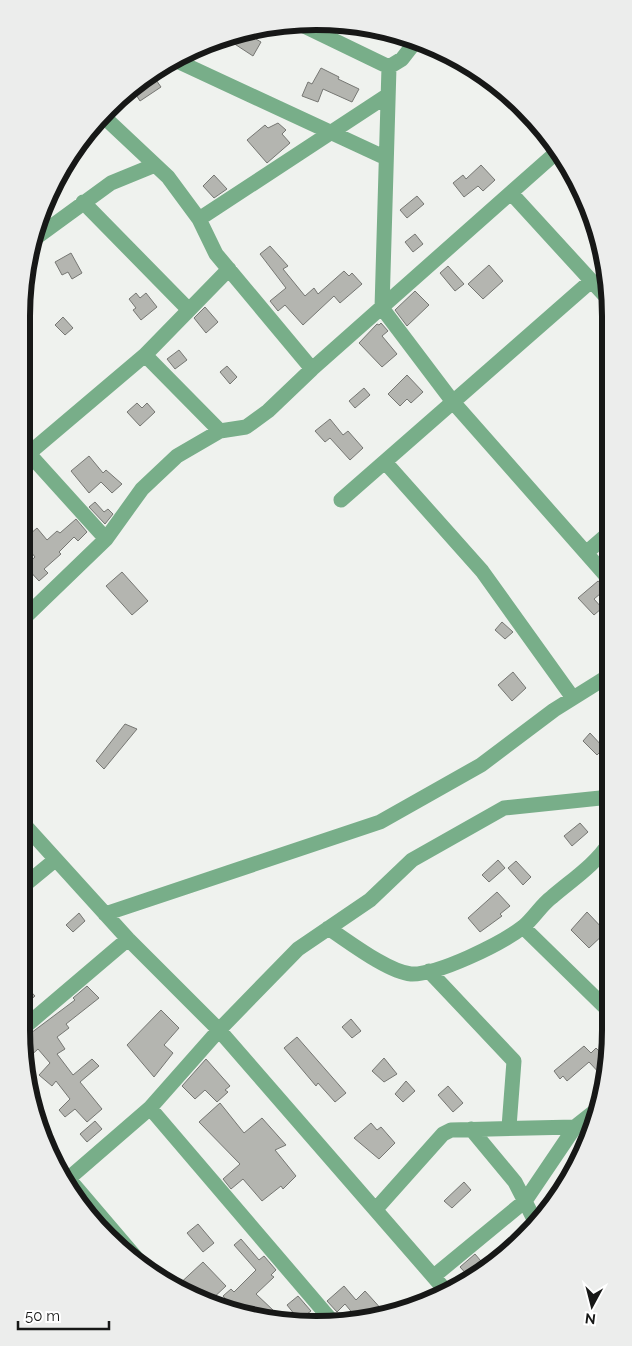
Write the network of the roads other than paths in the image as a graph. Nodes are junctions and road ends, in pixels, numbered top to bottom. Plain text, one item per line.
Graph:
1 (313, 30) edge
2 (412, 47) edge
3 (182, 63) edge
4 (389, 67) junction
5 (388, 95) junction
6 (108, 120) edge
7 (331, 132) junction
8 (552, 155) edge
9 (386, 158) junction
10 (155, 165) junction
11 (510, 193) junction
12 (83, 202) junction
13 (198, 219) junction
14 (43, 233) edge
15 (229, 269) junction
16 (592, 281) junction
17 (601, 291) edge
18 (382, 308) junction
19 (189, 310) junction
20 (145, 355) junction
21 (312, 369) junction
22 (453, 402) junction
23 (220, 431) junction
24 (30, 448) edge
25 (30, 459) edge
26 (385, 462) junction
27 (341, 500) dead end
28 (106, 539) junction
29 (602, 539) edge
30 (586, 553) junction
31 (602, 571) edge
32 (30, 612) edge
33 (602, 680) edge
34 (573, 698) junction
35 (602, 798) edge
36 (30, 831) edge
37 (602, 852) edge
38 (55, 860) junction
39 (30, 881) edge
40 (105, 914) junction
41 (523, 926) junction
42 (328, 928) junction
43 (128, 939) junction
44 (429, 971) junction
45 (602, 1004) edge
46 (30, 1022) edge
47 (219, 1030) junction
48 (150, 1108) junction
49 (589, 1116) edge
50 (575, 1126) junction
51 (509, 1127) junction
52 (471, 1129) junction
53 (70, 1177) edge
54 (85, 1199) edge
55 (525, 1201) junction
56 (376, 1210) junction
57 (533, 1217) edge
58 (113, 1231) edge
59 (434, 1276) junction
60 (443, 1287) edge
61 (326, 1315) edge

1 - 4 street
2 - 4 street
3 - 7 street
4 - 5 street
5 - 7 street
5 - 9 street
6 - 10 street
7 - 9 street
7 - 13 street
8 - 11 street
9 - 18 street
10 - 12 street
10 - 13 street
11 - 16 street
11 - 18 street
12 - 14 street
12 - 19 street
13 - 15 street
15 - 19 street
15 - 21 street
16 - 17 street
16 - 22 street
18 - 21 street
18 - 22 street
19 - 20 street
20 - 23 street
20 - 24 street
21 - 23 street
22 - 26 street
22 - 30 street
23 - 28 street
25 - 28 street
26 - 27 street
26 - 34 street
28 - 32 street
29 - 30 street
30 - 31 street
33 - 34 street
34 - 40 street
35 - 42 street
36 - 38 street
37 - 41 street
38 - 39 street
38 - 40 street
40 - 43 street
41 - 44 street
41 - 45 street
42 - 44 street
42 - 47 street
43 - 46 street
43 - 47 street
44 - 51 street
47 - 48 street
47 - 56 street
48 - 53 street
48 - 61 street
49 - 50 street
50 - 51 street
50 - 55 street
51 - 52 street
52 - 55 street
52 - 56 street
54 - 58 street
55 - 57 street
55 - 59 street
56 - 59 street
59 - 60 street

